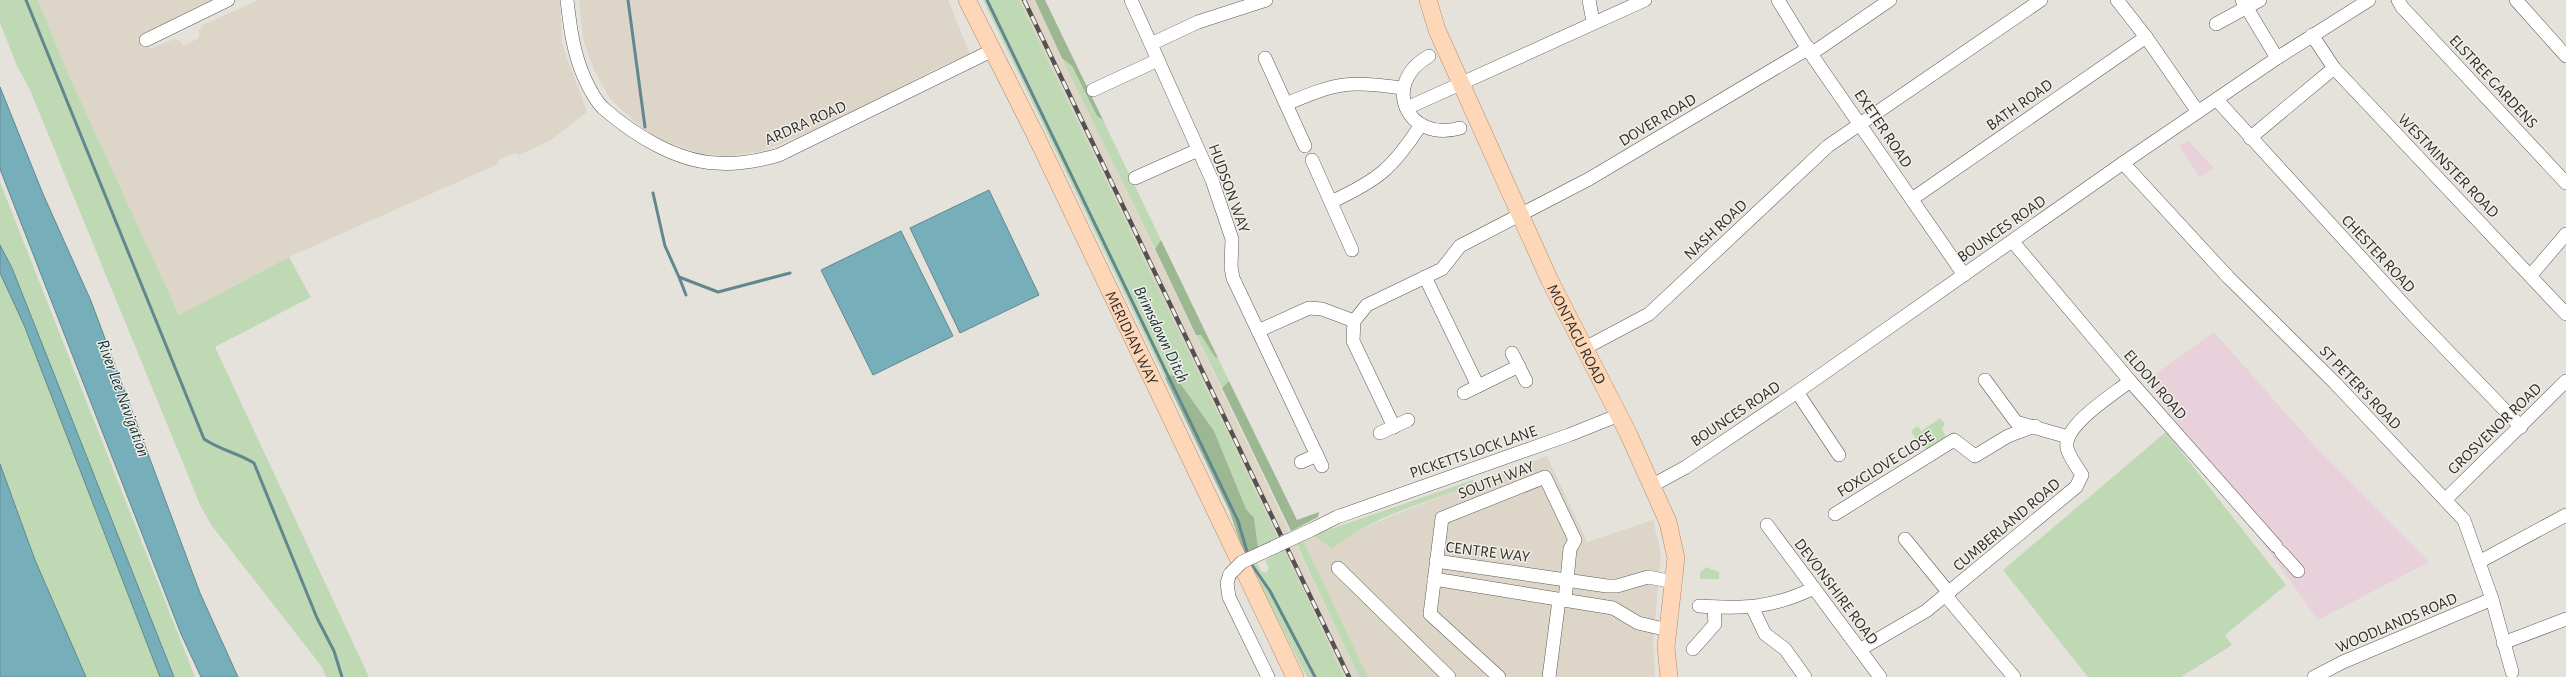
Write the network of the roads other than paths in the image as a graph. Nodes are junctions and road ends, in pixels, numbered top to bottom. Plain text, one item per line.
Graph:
1 (228, 0) edge
2 (568, 0) edge
3 (967, 0) edge
4 (1131, 0) edge
5 (1266, 0) edge
6 (1428, 0) edge
7 (1589, 0) edge
8 (1645, 0) edge
9 (1778, 0) edge
10 (1890, 0) edge
11 (2041, 0) edge
12 (2117, 0) edge
13 (2260, 0) edge
14 (2369, 0) edge
15 (2398, 0) edge
16 (2516, 0) edge
17 (2245, 4) edge
18 (2348, 5) edge
19 (1593, 22) junction
20 (2216, 24) dead end
21 (2312, 36) junction
22 (2146, 37) junction
23 (146, 40) dead end
24 (1151, 44) junction
25 (991, 51) junction
26 (1810, 51) junction
27 (1428, 56) dead end
28 (2566, 56) edge
29 (1265, 58) dead end
30 (2278, 58) junction
31 (1158, 60) junction
32 (2334, 68) junction
33 (1461, 84) junction
34 (1402, 88) junction
35 (1093, 90) dead end
36 (2217, 100) junction
37 (1286, 104) junction
38 (1407, 108) junction
39 (2198, 112) junction
40 (1861, 123) junction
41 (1420, 126) junction
42 (1460, 128) dead end
43 (2250, 138) junction
44 (1306, 146) dead end
45 (1198, 150) junction
46 (1312, 160) dead end
47 (2123, 163) junction
48 (1136, 178) dead end
49 (2566, 183) edge
50 (1912, 199) junction
51 (1331, 202) junction
52 (1522, 215) junction
53 (2566, 234) edge
54 (2013, 242) junction
55 (1352, 250) dead end
56 (1964, 275) junction
57 (2531, 275) junction
58 (1425, 278) junction
59 (2566, 314) edge
60 (1354, 321) junction
61 (1258, 331) junction
62 (1585, 348) junction
63 (1512, 353) dead end
64 (1519, 366) junction
65 (1985, 380) dead end
66 (1526, 381) dead end
67 (2130, 381) junction
68 (2566, 381) edge
69 (1478, 386) junction
70 (1797, 392) junction
71 (1464, 393) dead end
72 (1619, 415) junction
73 (1408, 420) dead end
74 (2035, 426) junction
75 (1394, 427) junction
76 (2521, 427) junction
77 (1380, 433) dead end
78 (2068, 436) junction
79 (1839, 455) dead end
80 (1301, 462) dead end
81 (1653, 485) junction
82 (2446, 499) junction
83 (1835, 514) dead end
84 (2566, 515) edge
85 (1767, 525) dead end
86 (1905, 539) dead end
87 (1436, 561) junction
88 (2478, 562) junction
89 (1338, 568) dead end
90 (2298, 571) dead end
91 (1434, 579) junction
92 (1567, 579) junction
93 (1674, 582) junction
94 (1814, 588) junction
95 (1947, 594) junction
96 (2492, 599) junction
97 (1562, 600) junction
98 (1699, 606) dead end
99 (1714, 607) junction
100 (1752, 607) junction
101 (2566, 619) edge
102 (1668, 630) junction
103 (2503, 643) junction
104 (1693, 649) dead end
105 (1861, 649) junction
106 (2512, 672) dead end
107 (1268, 677) edge
108 (1295, 677) edge
109 (1449, 677) edge
110 (1499, 677) edge
111 (1549, 677) edge
112 (1669, 677) edge
113 (1805, 677) edge
114 (1880, 677) edge
115 (2014, 677) edge
116 (2314, 677) edge

1 - 23 street
2 - 25 street, ARDRA ROAD
3 - 25 main road, MERIDIAN WAY
4 - 24 street, HUDSON WAY
5 - 24 street
6 - 33 main road, MONTAGU ROAD
7 - 19 street
8 - 19 street
9 - 26 street, EXETER ROAD
10 - 26 street, DOVER ROAD
11 - 40 street, NASH ROAD
12 - 22 street
13 - 17 street
14 - 18 street, BOUNCES ROAD
15 - 49 street, ELSTREE GARDENS
16 - 28 street
17 - 20 street
17 - 30 street
18 - 21 street, BOUNCES ROAD
19 - 33 street
21 - 30 street, BOUNCES ROAD
21 - 32 street, WESTMINSTER ROAD
22 - 39 street
22 - 50 street, BATH ROAD
24 - 31 street, HUDSON WAY
25 - 108 main road, MERIDIAN WAY
26 - 40 street, EXETER ROAD
26 - 52 street, DOVER ROAD
27 - 34 street
29 - 37 street
30 - 36 street, BOUNCES ROAD
31 - 35 street
31 - 45 street, HUDSON WAY
32 - 43 street
32 - 57 street, WESTMINSTER ROAD
33 - 38 street
33 - 52 main road, MONTAGU ROAD
34 - 37 street
34 - 38 street
36 - 39 street, BOUNCES ROAD
36 - 43 street, CHESTER ROAD
37 - 44 street
38 - 41 street
39 - 47 street, BOUNCES ROAD
40 - 50 street, EXETER ROAD
40 - 62 street, NASH ROAD
41 - 42 street
41 - 51 street
43 - 76 street, CHESTER ROAD
45 - 48 street
45 - 61 street, HUDSON WAY
46 - 51 street
47 - 54 street, BOUNCES ROAD
47 - 82 street, ST PETER'S ROAD
50 - 56 street, EXETER ROAD
51 - 55 street
52 - 58 street, DOVER ROAD
52 - 62 main road, MONTAGU ROAD
53 - 57 street
54 - 56 street, BOUNCES ROAD
54 - 67 street, ELDON ROAD
56 - 70 street, BOUNCES ROAD
57 - 59 street, WESTMINSTER ROAD
58 - 60 street, DOVER ROAD
58 - 69 street
60 - 61 street
60 - 75 street
61 - 80 street, HUDSON WAY
62 - 72 main road, MONTAGU ROAD
63 - 64 street
64 - 66 street
64 - 69 street
65 - 74 street
67 - 78 street
67 - 90 street, ELDON ROAD
68 - 76 street, GROSVENOR ROAD
69 - 71 street
70 - 79 street
70 - 81 street, BOUNCES ROAD
72 - 81 main road, MONTAGU ROAD
72 - 107 street, PICKETTS LOCK LANE, bridge
73 - 75 street
74 - 78 street
74 - 83 street, FOXGLOVE CLOSE
75 - 77 street
76 - 82 street, GROSVENOR ROAD
78 - 95 street, CUMBERLAND ROAD
81 - 93 main road, MONTAGU ROAD
82 - 88 street, ST PETER'S ROAD
84 - 88 street
85 - 94 street, DEVONSHIRE ROAD
86 - 95 street
87 - 91 street, CENTRE WAY
87 - 92 street, CENTRE WAY
87 - 92 street, SOUTH WAY
88 - 96 street, ST PETER'S ROAD
89 - 109 street
91 - 97 street
91 - 110 street, CENTRE WAY
92 - 93 street, CENTRE WAY
92 - 97 street
93 - 102 main road, MONTAGU ROAD
94 - 100 street
94 - 105 street, DEVONSHIRE ROAD
95 - 105 street, CUMBERLAND ROAD
95 - 115 street
96 - 103 street, ST PETER'S ROAD
96 - 116 street, WOODLANDS ROAD
97 - 102 street
97 - 111 street
98 - 99 street
99 - 100 street
99 - 104 street
100 - 113 street
101 - 103 street
102 - 112 main road, MONTAGU ROAD
103 - 106 street, ST PETER'S ROAD
105 - 114 street, DEVONSHIRE ROAD

